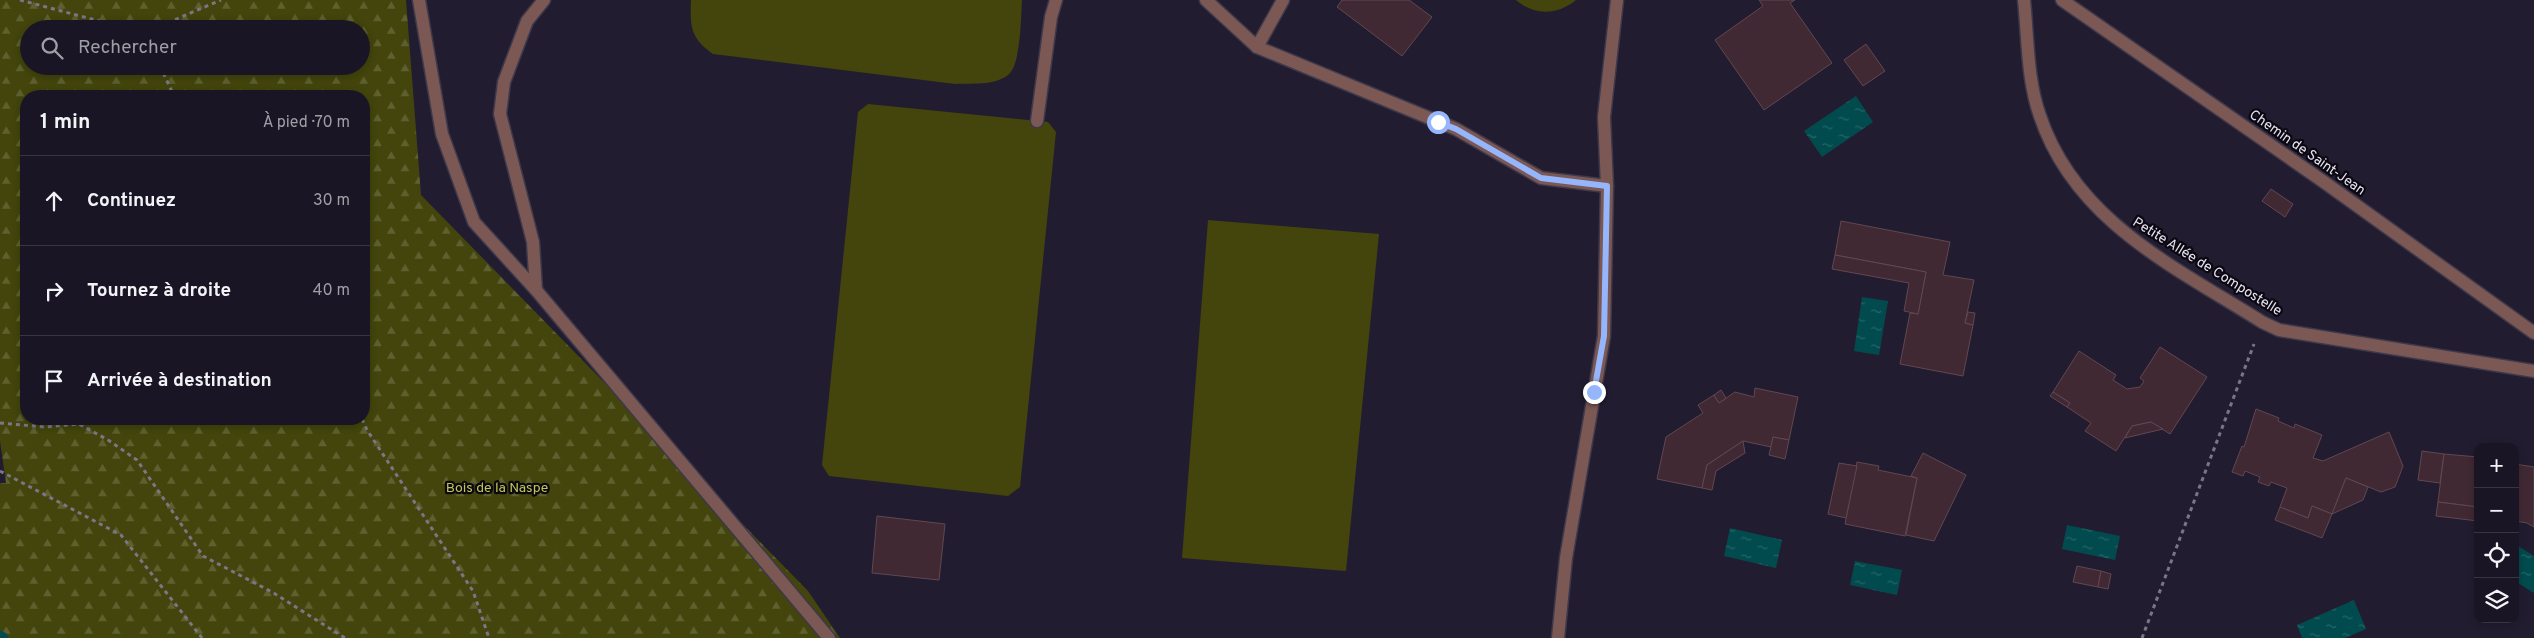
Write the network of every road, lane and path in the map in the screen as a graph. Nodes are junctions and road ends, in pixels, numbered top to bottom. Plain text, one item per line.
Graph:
1 (20, 0) edge
2 (221, 0) edge
3 (419, 0) edge
4 (544, 0) edge
5 (1056, 0) edge
6 (1206, 0) edge
7 (1283, 0) edge
8 (1617, 0) edge
9 (2024, 0) edge
10 (2062, 0) edge
11 (95, 20) edge
12 (174, 20) edge
13 (1257, 47) junction
14 (164, 75) edge
15 (171, 90) edge
16 (1037, 121) dead end
17 (1607, 186) junction
18 (536, 290) junction
19 (2262, 322) junction
20 (2534, 333) edge
21 (2534, 371) edge
22 (0, 423) edge
23 (20, 425) edge
24 (23, 425) edge
25 (68, 425) edge
26 (81, 425) edge
27 (365, 425) edge
28 (0, 472) edge
29 (202, 638) edge
30 (345, 638) edge
31 (489, 638) edge
32 (829, 638) edge
33 (1558, 638) edge
34 (2142, 638) edge

1 - 11 path
2 - 12 path
3 - 18 street
4 - 18 street
5 - 16 street
6 - 13 street
7 - 13 street
8 - 17 street
9 - 19 street, Petite Allée de Compostelle
10 - 20 street, Chemin de Saint-Jean
13 - 17 street
14 - 15 path
17 - 33 street
18 - 32 street
19 - 21 street, Petite Allée de Compostelle
19 - 34 path
22 - 23 path
24 - 25 path
26 - 30 path
27 - 31 path
28 - 29 path

